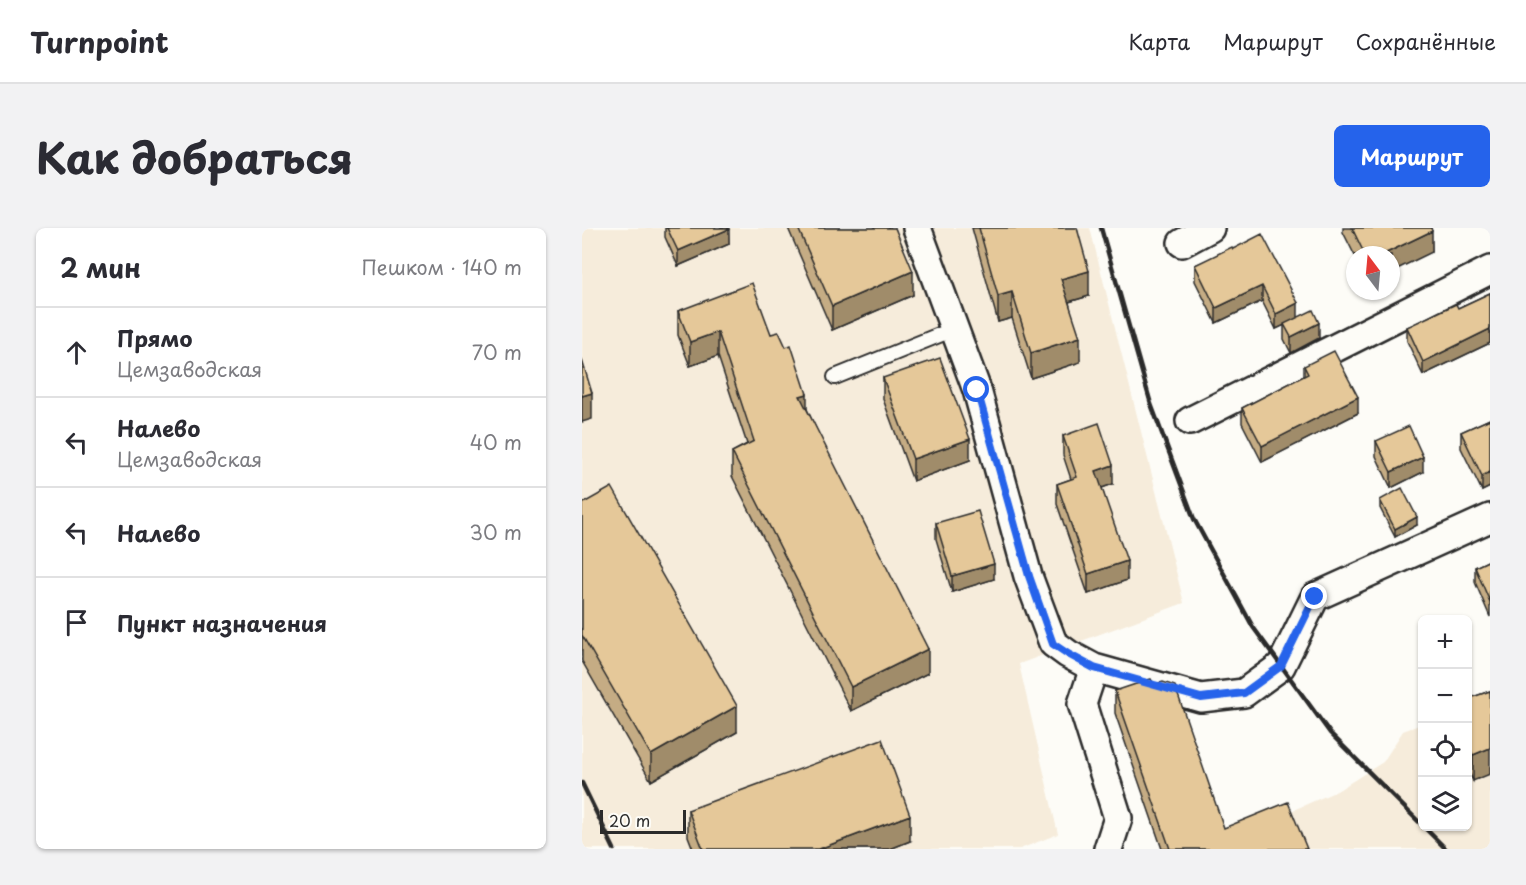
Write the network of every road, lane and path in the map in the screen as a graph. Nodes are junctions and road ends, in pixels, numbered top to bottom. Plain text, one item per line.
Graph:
1 (917, 228) edge
2 (1209, 228) edge
3 (1182, 243) dead end
4 (1490, 270) edge
5 (954, 329) junction
6 (835, 377) dead end
7 (1190, 421) dead end
8 (1490, 518) edge
9 (1094, 668) junction
10 (1107, 849) edge

1 - 5 street
2 - 3 street
4 - 7 street
5 - 6 lane
5 - 9 street
8 - 9 street
9 - 10 street

